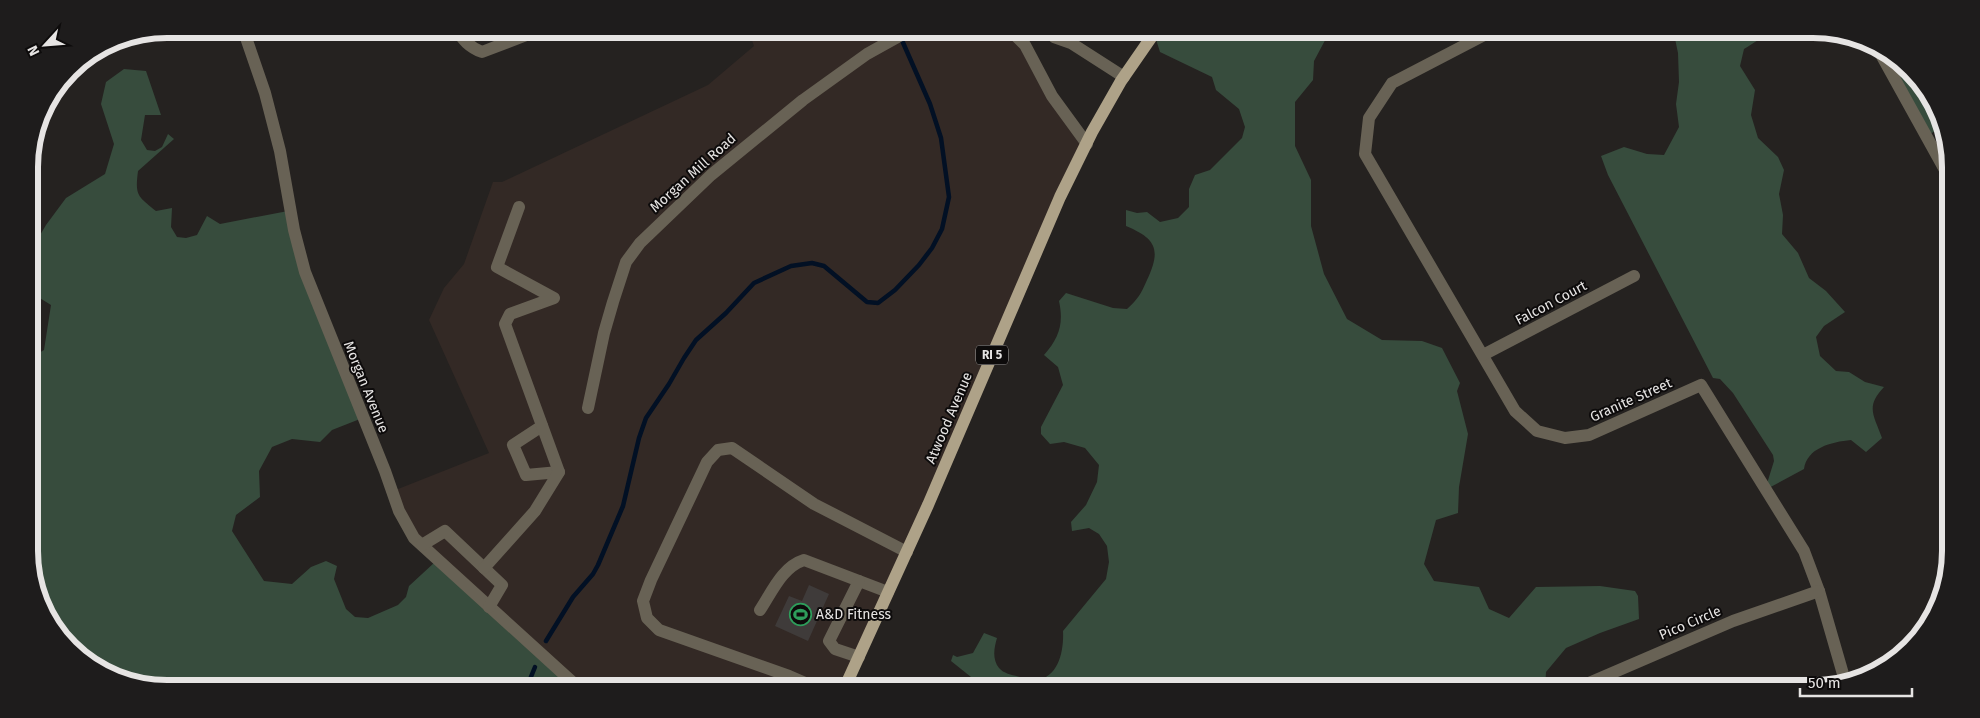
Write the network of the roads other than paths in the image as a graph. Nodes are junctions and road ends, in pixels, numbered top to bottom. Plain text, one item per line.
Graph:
1 (246, 38) edge
2 (462, 38) edge
3 (519, 38) edge
4 (896, 38) edge
5 (1017, 38) edge
6 (1057, 38) edge
7 (1151, 38) edge
8 (1478, 38) edge
9 (1883, 58) edge
10 (1124, 77) junction
11 (1087, 144) junction
12 (1942, 164) edge
13 (519, 207) dead end
14 (1634, 276) dead end
15 (1483, 356) junction
16 (588, 408) dead end
17 (542, 426) junction
18 (559, 472) junction
19 (422, 545) junction
20 (907, 552) junction
21 (484, 568) junction
22 (859, 581) junction
23 (1819, 591) junction
24 (888, 592) junction
25 (489, 607) junction
26 (760, 610) dead end
27 (859, 657) junction
28 (1844, 677) edge
29 (570, 680) edge
30 (798, 680) edge
31 (848, 680) edge
32 (1596, 680) edge

1 - 19 street, Morgan Avenue
2 - 3 street
4 - 16 street, Morgan Mill Road
5 - 11 street
6 - 10 street
7 - 10 main road, Atwood Avenue / RI 5
8 - 15 street, Granite Street
9 - 12 street
10 - 11 main road, Atwood Avenue / RI 5
11 - 20 main road, Atwood Avenue / RI 5
13 - 17 street
14 - 15 street, Falcon Court
15 - 23 street, Granite Street
17 - 18 street
17 - 18 street
18 - 21 street
19 - 21 street
19 - 25 street, Morgan Avenue
20 - 24 main road, Atwood Avenue / RI 5
20 - 30 street
21 - 25 street
22 - 24 street
22 - 26 street
22 - 27 street
23 - 28 street, Granite Street
23 - 32 street, Pico Circle
24 - 27 main road, Atwood Avenue / RI 5
25 - 29 street, Morgan Avenue
27 - 31 main road, Atwood Avenue / RI 5

